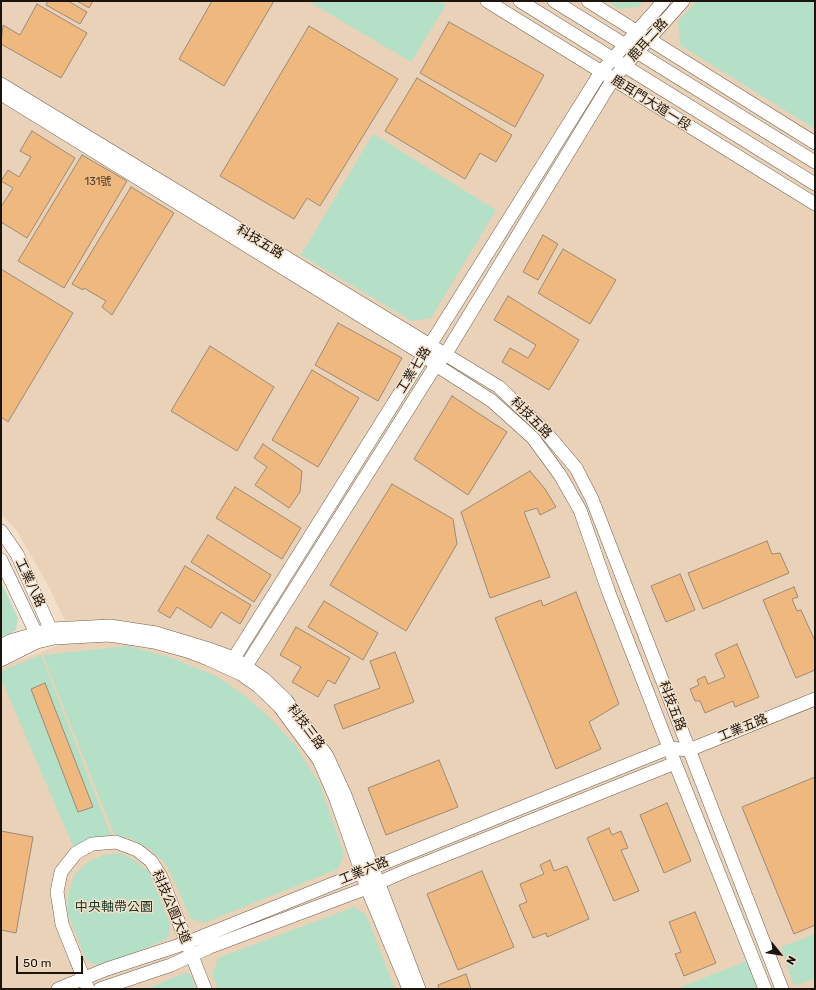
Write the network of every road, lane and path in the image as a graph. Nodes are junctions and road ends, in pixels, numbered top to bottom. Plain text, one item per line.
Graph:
1 (487, 1) edge
2 (520, 1) edge
3 (554, 1) edge
4 (588, 1) edge
5 (664, 1) edge
6 (683, 1) edge
7 (637, 32) junction
8 (649, 40) junction
9 (624, 44) junction
10 (637, 52) junction
11 (612, 58) junction
12 (625, 66) junction
13 (601, 72) junction
14 (613, 79) junction
15 (1, 84) edge
16 (1, 94) edge
17 (815, 143) edge
18 (815, 162) edge
19 (815, 184) edge
20 (815, 204) edge
21 (426, 350) junction
22 (444, 354) junction
23 (436, 365) junction
24 (1, 530) edge
25 (1, 560) edge
26 (53, 634) junction
27 (36, 638) junction
28 (1, 646) edge
29 (1, 660) edge
30 (230, 662) junction
31 (243, 670) junction
32 (815, 699) edge
33 (669, 748) junction
34 (689, 750) junction
35 (674, 763) junction
36 (367, 870) junction
37 (372, 886) junction
38 (186, 942) junction
39 (191, 955) junction
40 (86, 984) edge
41 (58, 989) edge
42 (100, 989) edge
43 (205, 989) edge
44 (409, 989) edge
45 (419, 989) edge
46 (765, 989) edge
47 (782, 989) edge

1 - 13 street, 鹿耳門大道一段
2 - 11 street, 鹿耳門大道一段
3 - 9 street
4 - 7 street
5 - 7 street, 鹿耳二路
6 - 8 street, 鹿耳二路
7 - 8 street
7 - 9 street, 鹿耳二路
8 - 10 street, 鹿耳二路
8 - 17 street
9 - 10 street
9 - 11 street, 鹿耳二路
10 - 12 street, 鹿耳二路
10 - 18 street
11 - 12 street, 鹿耳門大道一段
11 - 13 street, 鹿耳二路
12 - 14 street, 鹿耳二路
12 - 19 street, 鹿耳門大道一段
13 - 14 street, 鹿耳門大道一段
13 - 21 street, 工業七路
14 - 20 street, 鹿耳門大道一段
14 - 22 street, 工業七路
15 - 21 street, 科技五路
16 - 21 street, 科技五路
21 - 22 street, 科技五路
21 - 23 street, 科技五路
21 - 30 street, 工業七路
22 - 23 street, 工業七路
22 - 34 street, 科技五路
23 - 31 street, 工業七路
23 - 33 street, 科技五路
24 - 26 street, 工業八路
25 - 27 street, 工業八路
26 - 27 street, 科技三路
26 - 30 street, 科技三路
27 - 28 street
27 - 29 street
30 - 31 street, 科技三路
31 - 36 street, 科技三路
32 - 34 street, 工業五路
33 - 34 street, 工業五路
33 - 35 street, 科技五路
33 - 36 street, 工業六路
34 - 47 street, 科技五路
35 - 37 street, 工業六路
35 - 46 street, 科技五路
36 - 37 street, 科技三路
36 - 38 street, 工業六路
37 - 39 street, 工業六路
37 - 44 street, 科技三路
37 - 45 street, 科技三路
38 - 39 street, 科技公園大道
38 - 40 street, 工業六路
38 - 40 street, 科技公園大道
39 - 42 street, 工業六路
39 - 43 street, 科技公園大道
40 - 41 street, 工業六路

